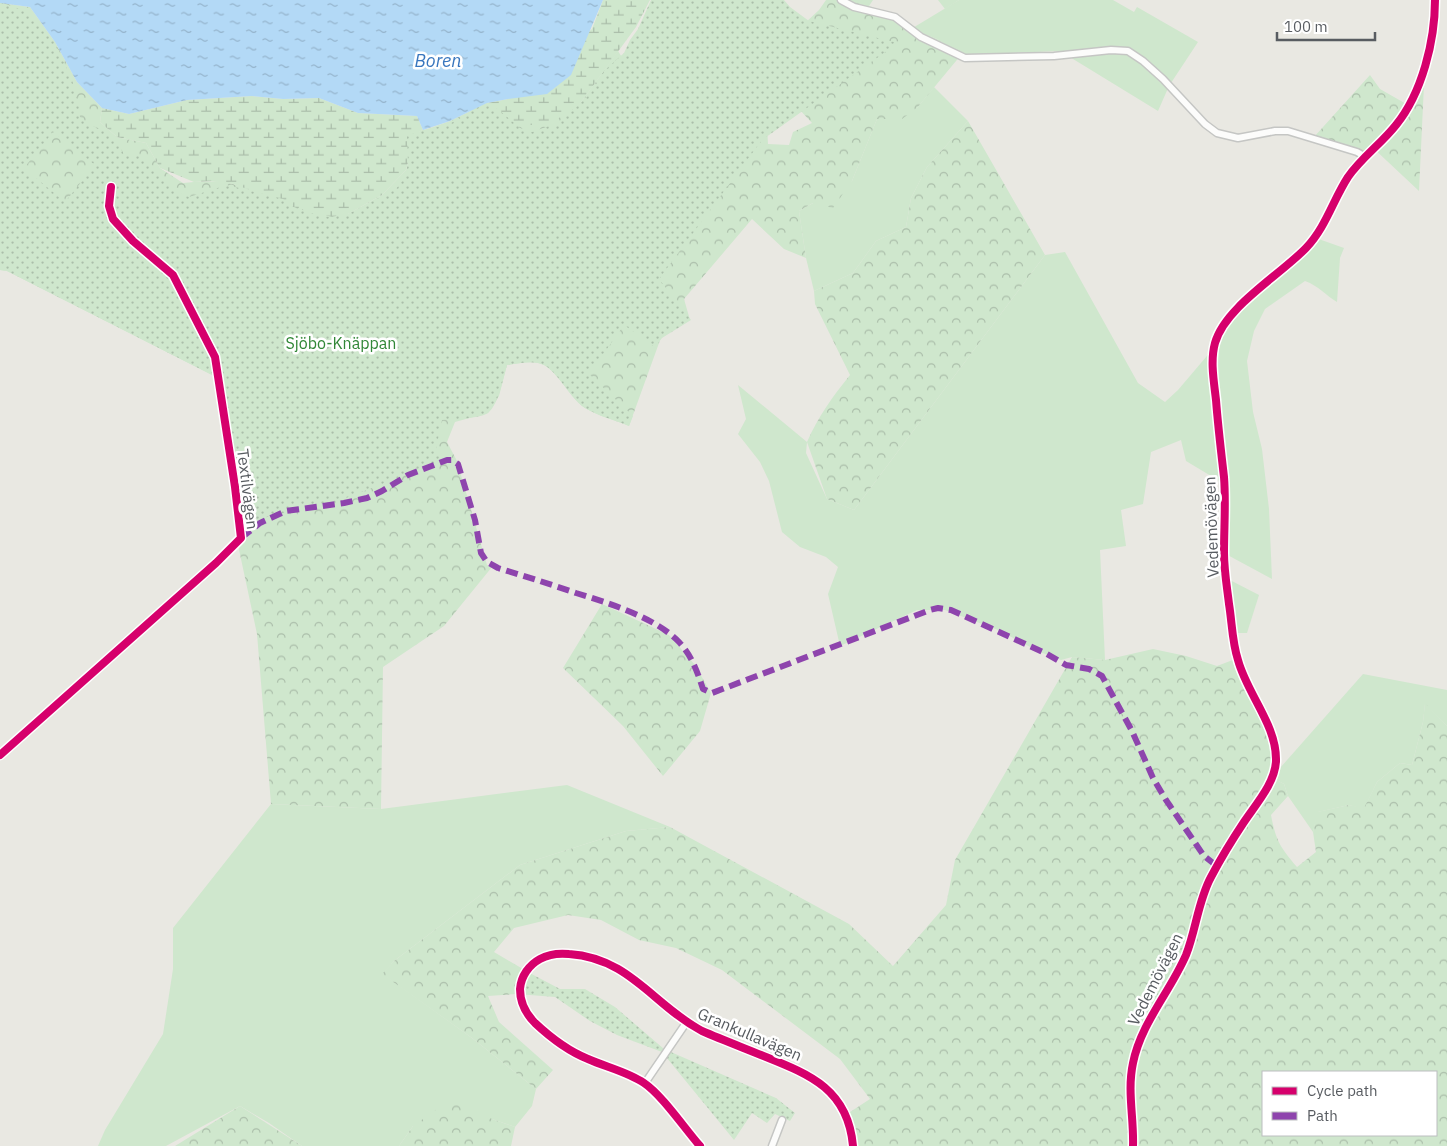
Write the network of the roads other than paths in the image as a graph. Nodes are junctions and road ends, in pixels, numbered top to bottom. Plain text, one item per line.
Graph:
1 (841, 0) edge
2 (1435, 0) edge
3 (1364, 156) junction
4 (111, 187) dead end
5 (0, 754) edge
6 (686, 1023) junction
7 (645, 1084) junction
8 (782, 1120) dead end
9 (700, 1146) edge
10 (772, 1146) edge
11 (854, 1146) edge
12 (1133, 1146) edge

1 - 3 street
2 - 3 street, Vedemövägen
3 - 12 street, Vedemövägen
4 - 5 street, Textilvägen
6 - 7 street
6 - 7 street, Grankullavägen
6 - 11 street, Grankullavägen
7 - 9 street, Grankullavägen
8 - 10 street

